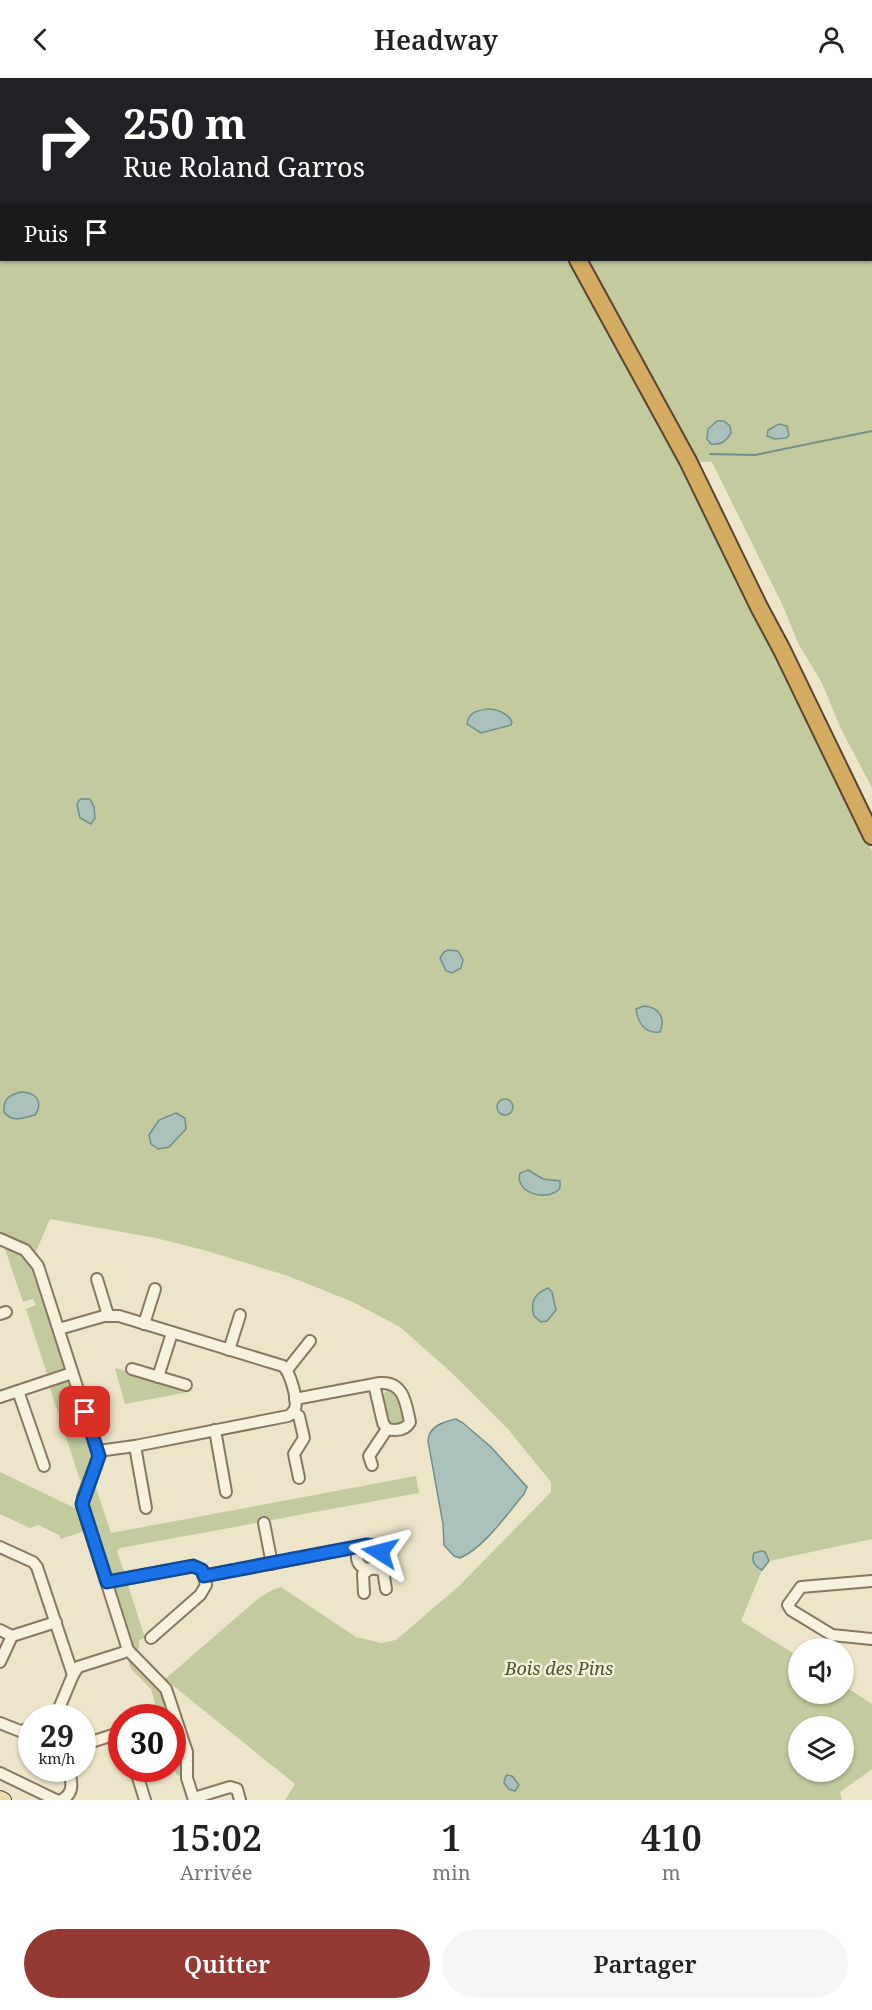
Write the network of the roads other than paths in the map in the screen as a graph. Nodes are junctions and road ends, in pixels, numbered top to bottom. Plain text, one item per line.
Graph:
1 (579, 261) edge
2 (589, 261) edge
3 (872, 817) edge
4 (872, 836) edge
5 (0, 1239) edge
6 (97, 1279) dead end
7 (154, 1289) dead end
8 (108, 1315) junction
9 (240, 1315) dead end
10 (144, 1324) junction
11 (59, 1329) junction
12 (172, 1333) junction
13 (310, 1341) dead end
14 (229, 1350) junction
15 (132, 1369) dead end
16 (287, 1370) junction
17 (72, 1373) junction
18 (158, 1377) junction
19 (374, 1384) junction
20 (186, 1385) dead end
21 (18, 1391) junction
22 (0, 1396) edge
23 (295, 1399) junction
24 (293, 1412) junction
25 (387, 1429) junction
26 (215, 1430) junction
27 (135, 1446) junction
28 (98, 1450) junction
29 (372, 1465) dead end
30 (44, 1466) dead end
31 (299, 1478) dead end
32 (226, 1492) dead end
33 (146, 1508) dead end
34 (264, 1523) dead end
35 (363, 1546) junction
36 (0, 1547) edge
37 (272, 1564) junction
38 (382, 1566) junction
39 (371, 1568) junction
40 (204, 1576) junction
41 (872, 1581) edge
42 (107, 1582) junction
43 (386, 1589) dead end
44 (364, 1593) dead end
45 (56, 1622) junction
46 (0, 1630) edge
47 (12, 1636) junction
48 (151, 1638) dead end
49 (872, 1639) edge
50 (128, 1650) junction
51 (0, 1662) edge
52 (73, 1675) junction
53 (61, 1704) edge
54 (0, 1722) edge
55 (18, 1730) edge
56 (0, 1773) edge
57 (71, 1782) edge
58 (139, 1782) edge
59 (0, 1798) edge
60 (194, 1799) edge
61 (4, 1800) edge
62 (56, 1800) edge
63 (61, 1800) edge
64 (145, 1800) edge
65 (240, 1800) edge

1 - 4 highway
2 - 3 highway
5 - 11 street
6 - 8 street
7 - 10 street
8 - 10 street
8 - 11 street
9 - 14 street
10 - 12 street
11 - 17 street
12 - 14 street
12 - 18 street
13 - 16 street
14 - 16 street
15 - 18 street
16 - 23 street
17 - 21 street
17 - 28 street
18 - 20 street
19 - 23 street
19 - 25 street
19 - 25 street
21 - 22 street
21 - 30 street
23 - 24 street
24 - 26 street
24 - 31 street
25 - 29 street
26 - 27 street
26 - 32 street
27 - 28 street
27 - 33 street
28 - 42 street
34 - 37 street
35 - 37 street
35 - 38 street
35 - 39 street
36 - 45 street
37 - 40 street
38 - 39 street
38 - 43 street
39 - 44 street
40 - 42 street
40 - 48 street
41 - 49 street
42 - 50 street
45 - 47 street
45 - 52 street
46 - 47 street
47 - 51 street
50 - 52 street
50 - 60 street
52 - 53 street
54 - 55 street
56 - 62 street
57 - 63 street
58 - 64 street
59 - 61 main road
60 - 65 street

